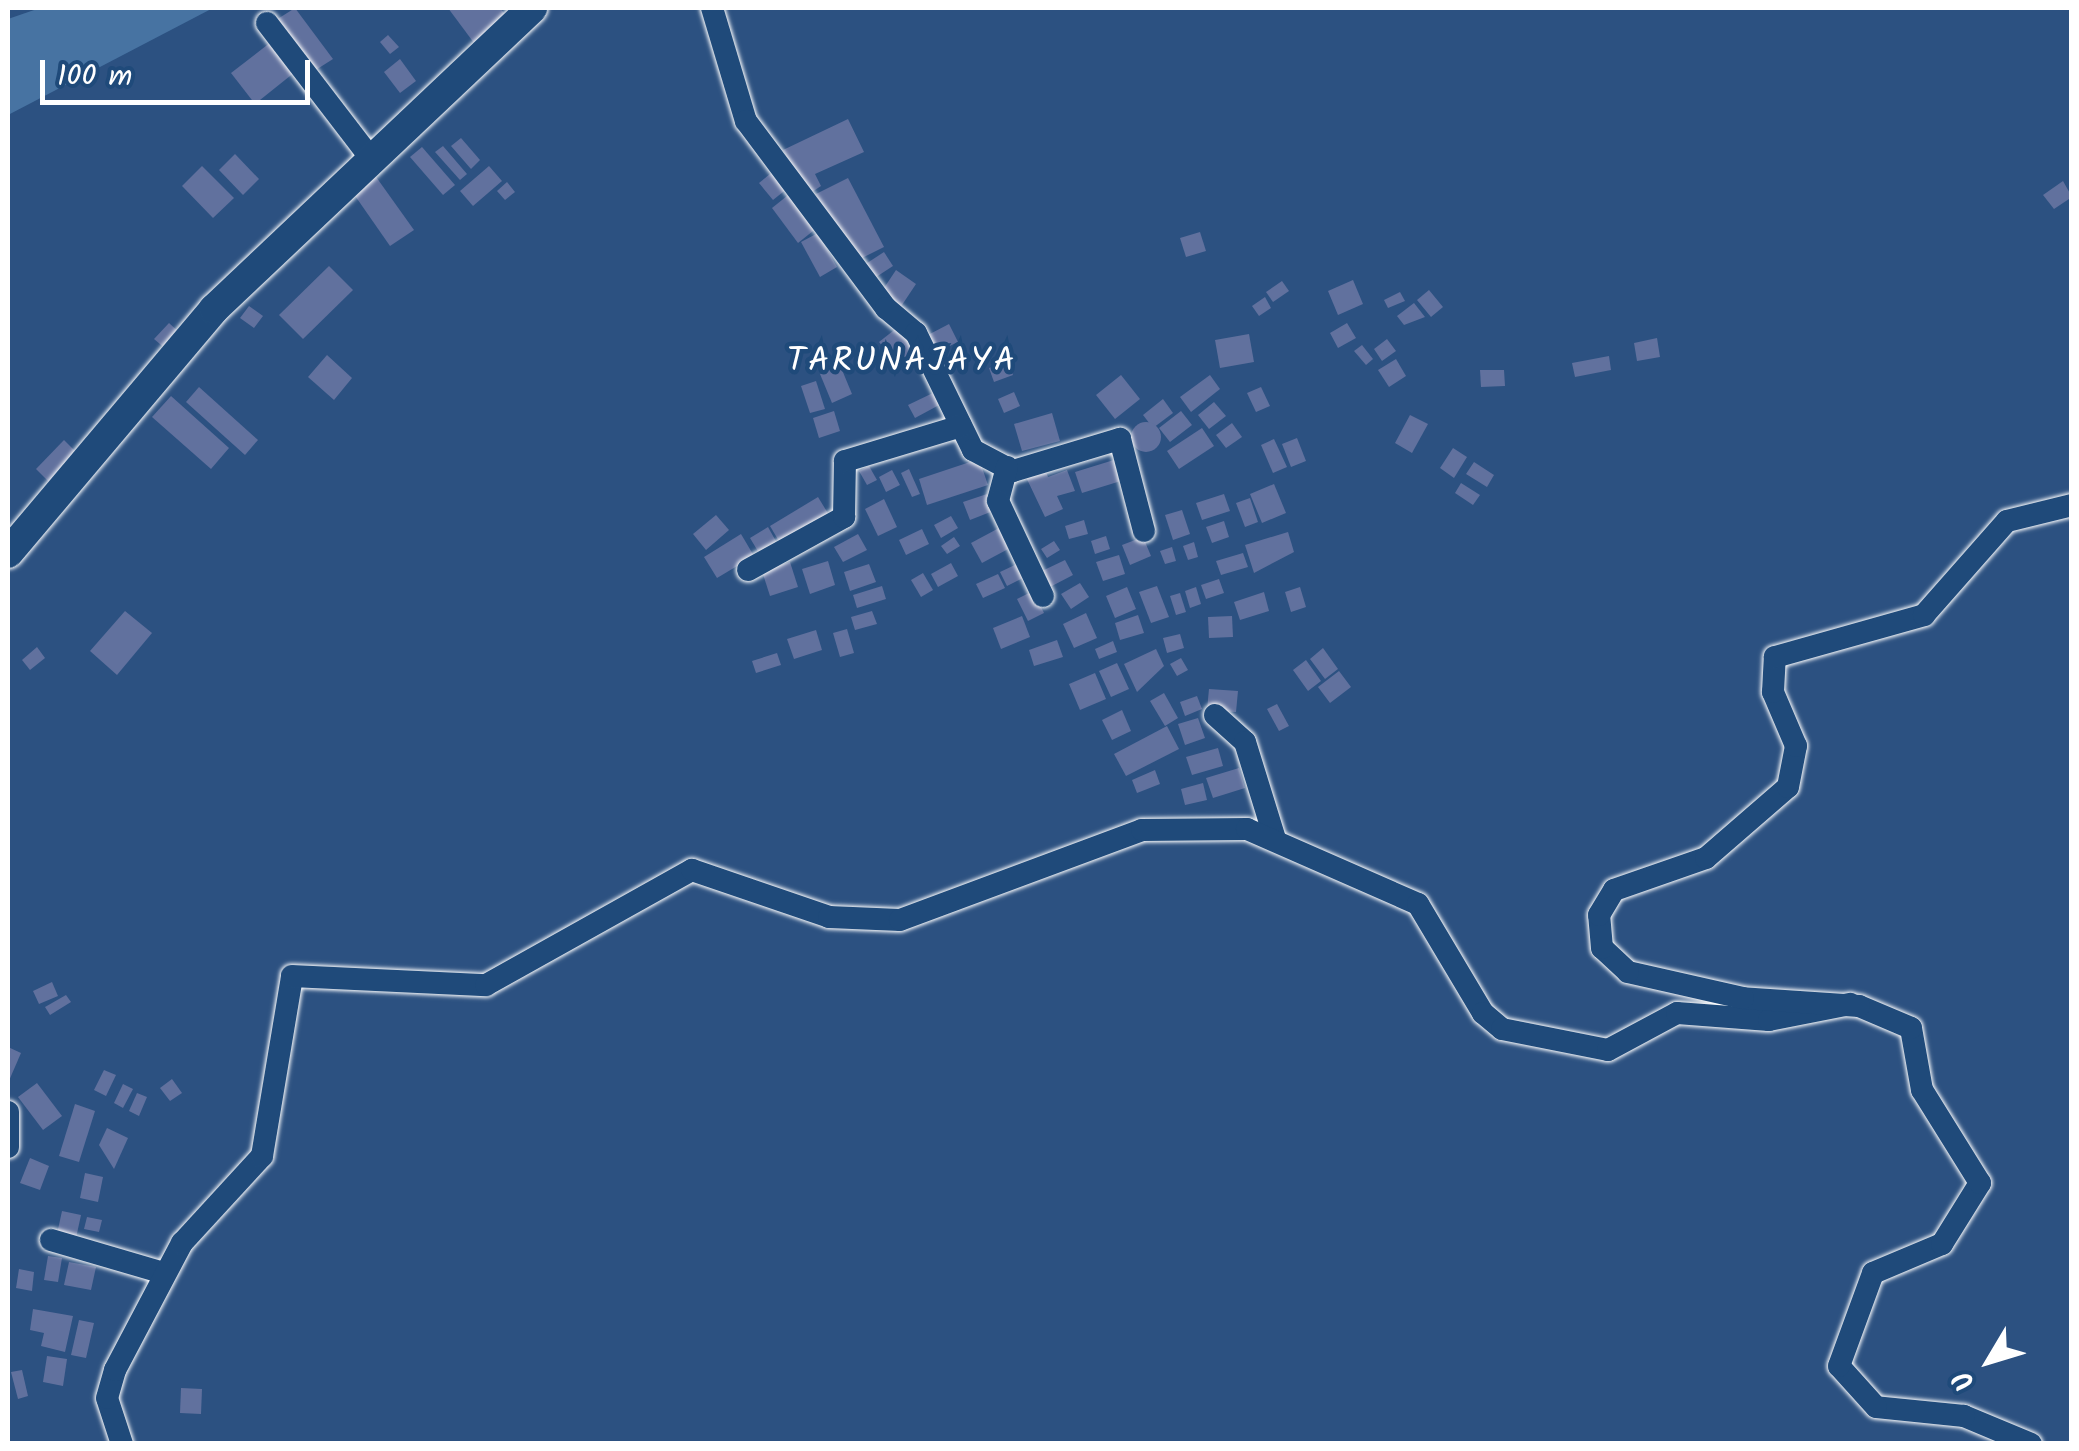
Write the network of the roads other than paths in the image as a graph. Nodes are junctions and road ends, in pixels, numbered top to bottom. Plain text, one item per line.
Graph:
1 (532, 8) edge
2 (712, 8) edge
3 (267, 24) dead end
4 (373, 161) junction
5 (961, 426) junction
6 (1007, 467) junction
7 (2072, 505) edge
8 (1144, 531) dead end
9 (8, 554) edge
10 (748, 570) dead end
11 (1043, 596) dead end
12 (1216, 715) dead end
13 (1275, 839) junction
14 (1850, 1004) junction
15 (8, 1112) edge
16 (8, 1147) edge
17 (51, 1240) dead end
18 (164, 1272) junction
19 (122, 1444) edge
20 (2031, 1444) edge

1 - 4 street
2 - 5 street
3 - 4 street
4 - 9 street
5 - 6 street
5 - 10 street
6 - 8 street
6 - 11 street
7 - 14 street
12 - 13 street
13 - 14 street
13 - 18 street
14 - 20 street
15 - 16 street
17 - 18 street
18 - 19 street

